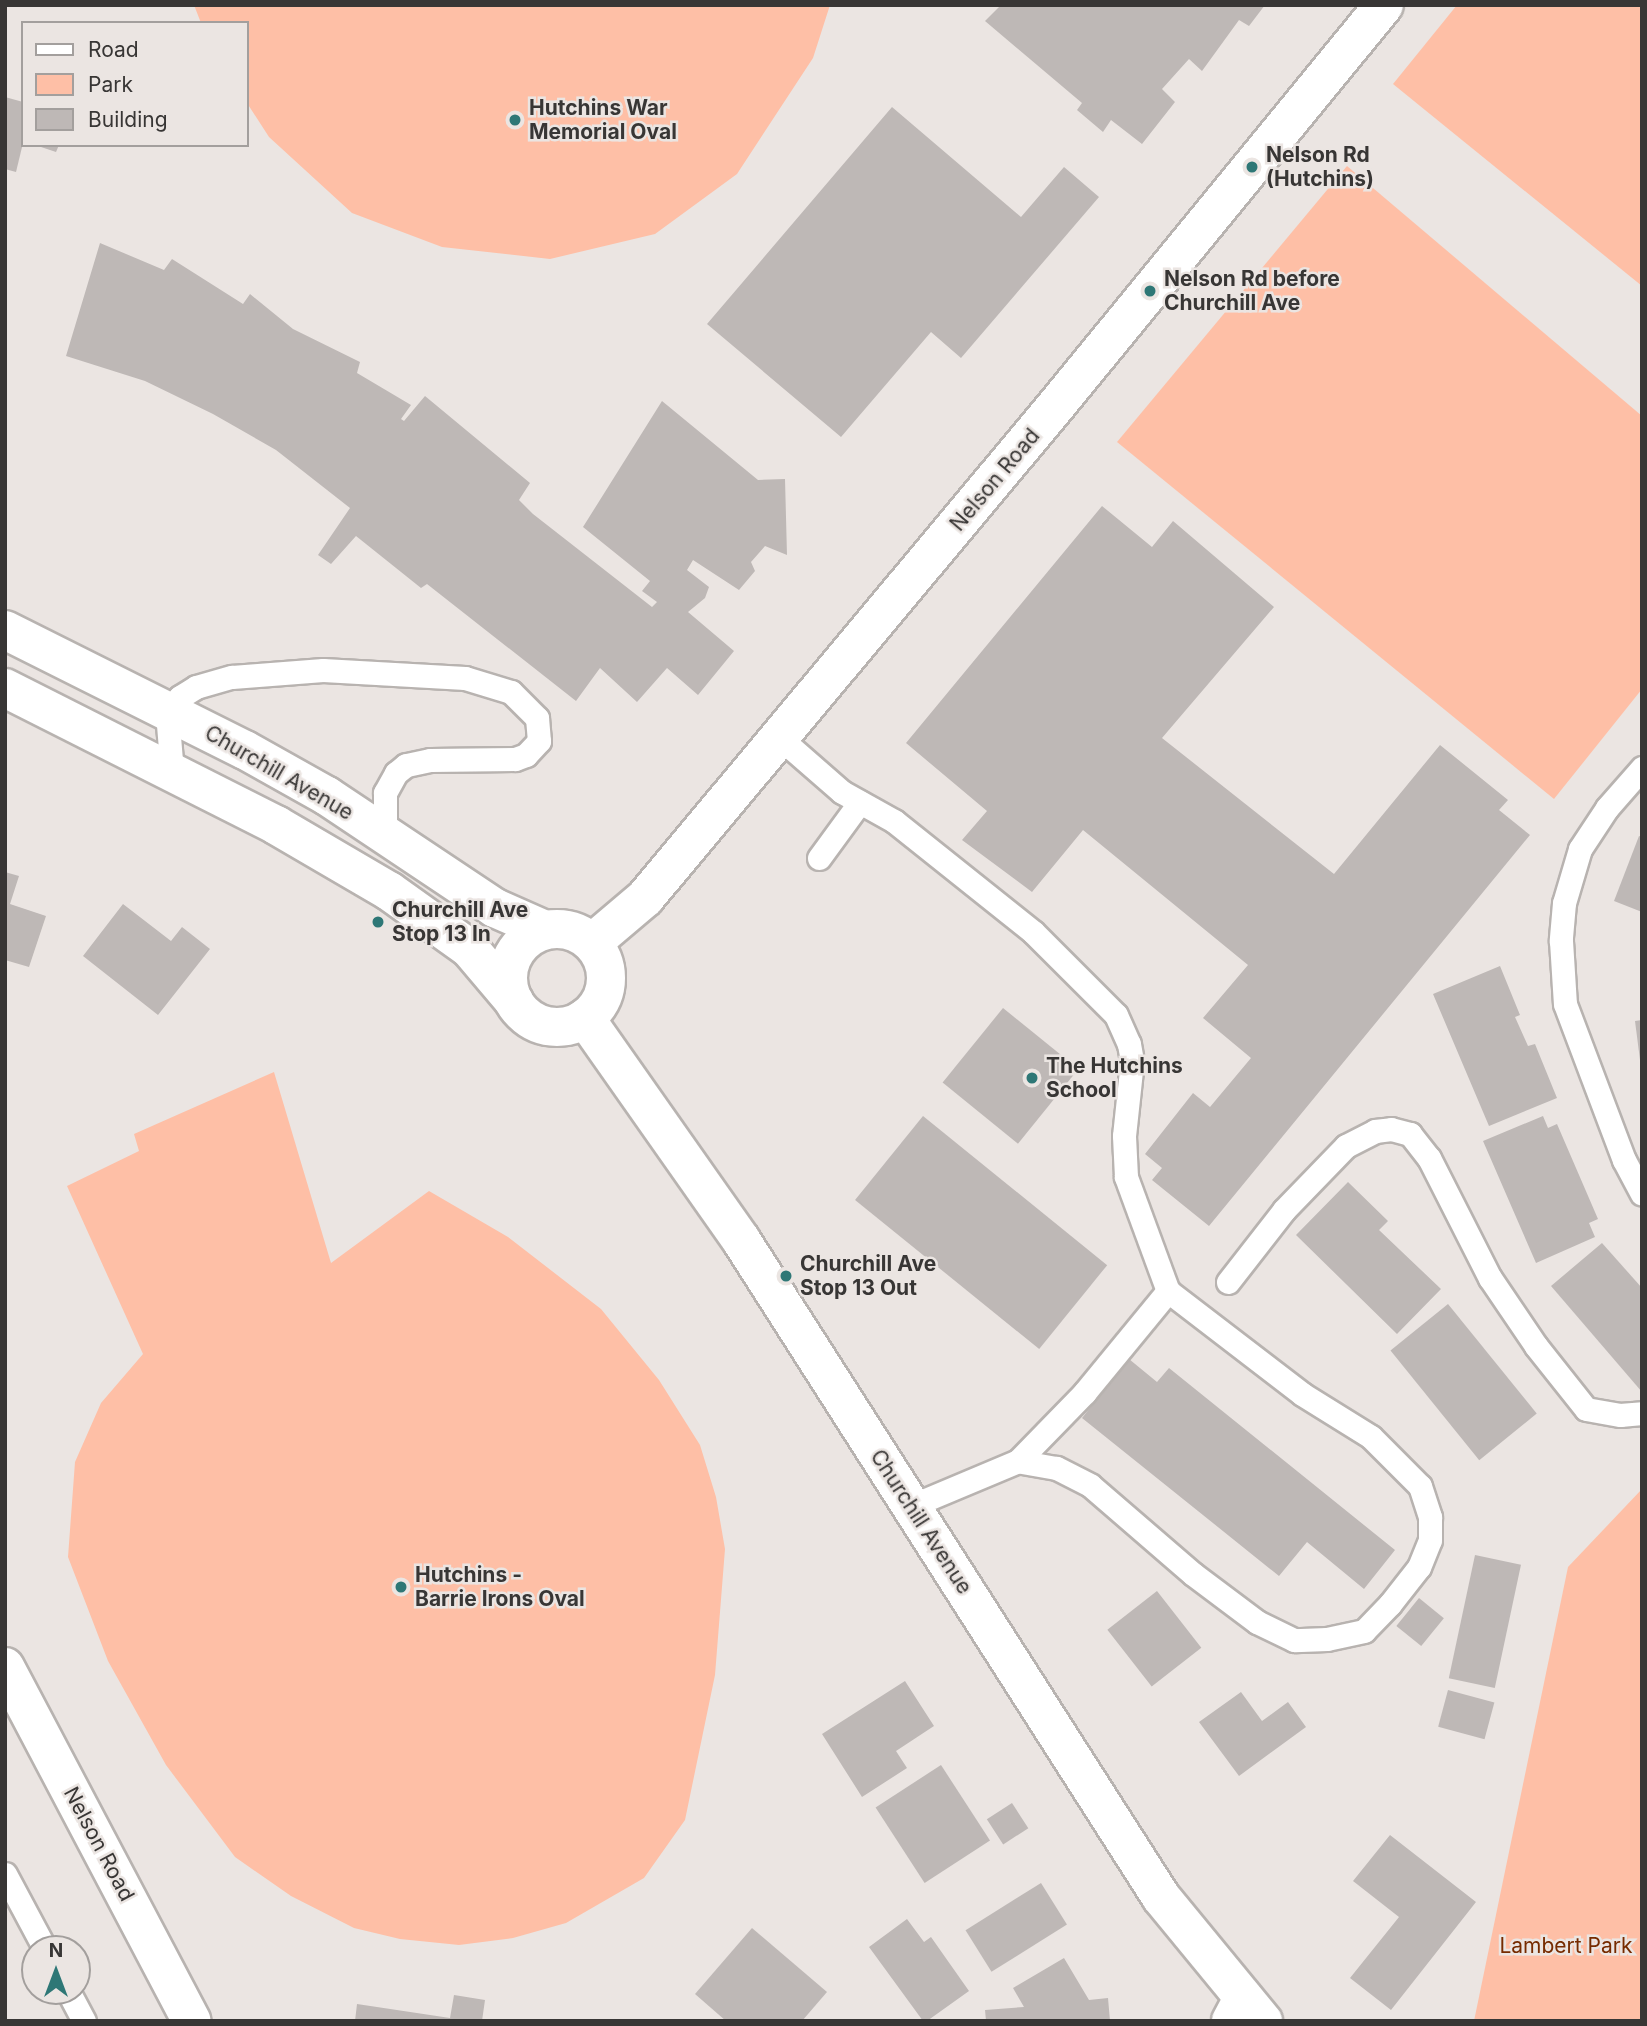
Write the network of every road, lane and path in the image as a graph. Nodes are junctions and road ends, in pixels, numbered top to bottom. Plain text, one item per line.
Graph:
1 (1384, 5) edge
2 (10, 644) edge
3 (5, 688) edge
4 (167, 712) junction
5 (780, 737) junction
6 (1642, 768) edge
7 (172, 773) junction
8 (860, 802) junction
9 (385, 836) junction
10 (819, 858) dead end
11 (545, 930) junction
12 (592, 943) junction
13 (514, 1001) junction
14 (585, 1018) junction
15 (1642, 1194) edge
16 (1228, 1282) dead end
17 (1168, 1291) junction
18 (1642, 1413) edge
19 (1018, 1461) junction
20 (911, 1506) junction
21 (5, 1667) edge
22 (5, 1874) edge
23 (38, 1935) edge
24 (75, 2005) edge
25 (1246, 2013) edge
26 (84, 2021) edge
27 (192, 2021) edge

1 - 5 street, Nelson Road
2 - 4 street, Churchill Avenue
3 - 7 street
4 - 7 lane
4 - 9 street, Churchill Avenue
4 - 9 lane
5 - 8 lane
5 - 12 street, Nelson Road
6 - 15 lane
7 - 13 street
8 - 10 lane
8 - 17 lane
9 - 11 street, Churchill Avenue
11 - 12 street
11 - 13 street
12 - 14 street
13 - 14 street
14 - 20 street, Churchill Avenue
16 - 18 lane
17 - 19 lane
17 - 19 lane
19 - 20 lane
20 - 25 street, Churchill Avenue
21 - 27 street, Nelson Road
22 - 23 lane
24 - 26 lane

